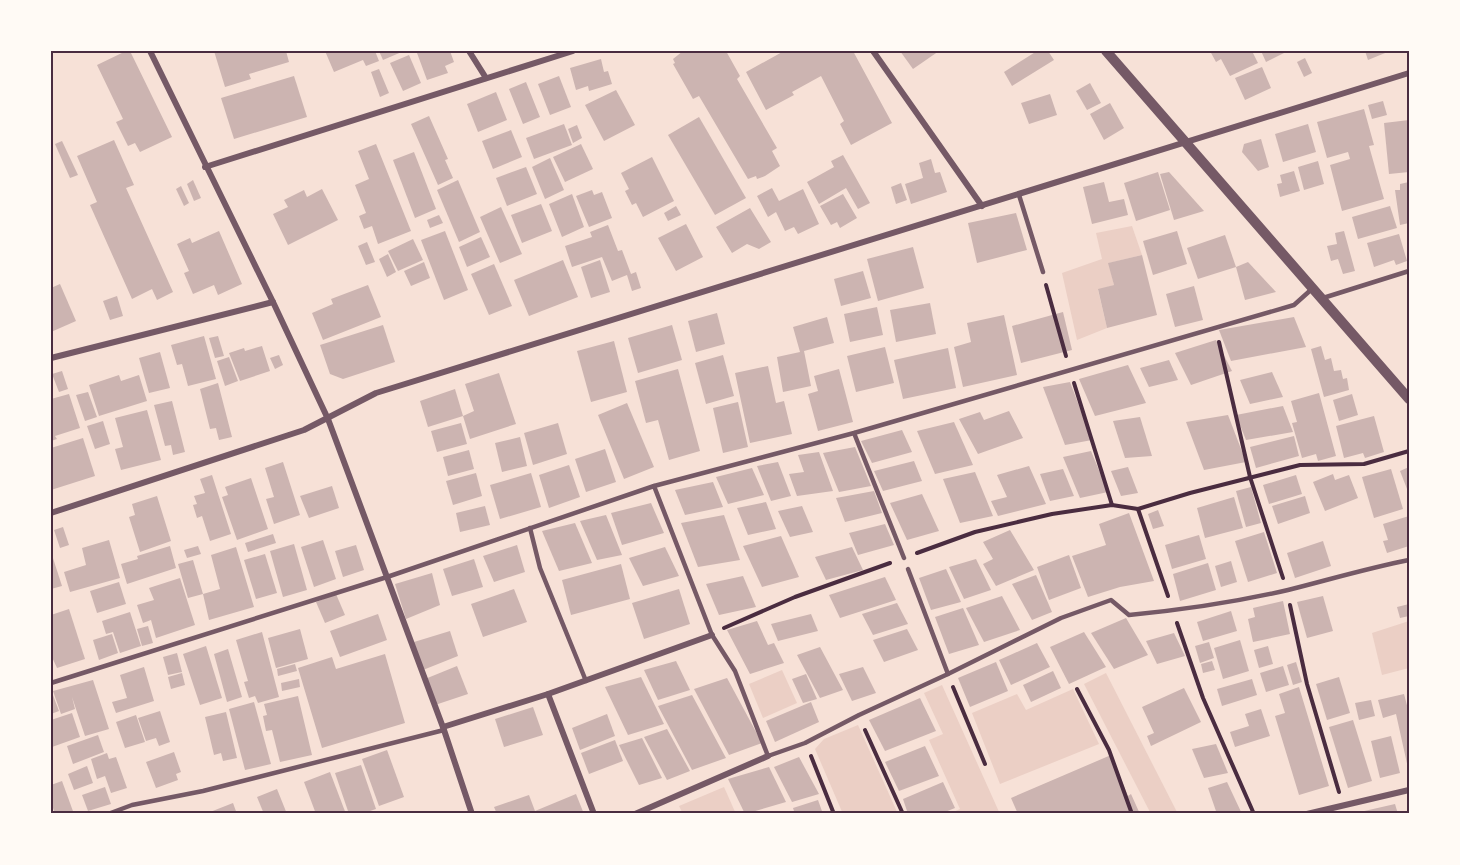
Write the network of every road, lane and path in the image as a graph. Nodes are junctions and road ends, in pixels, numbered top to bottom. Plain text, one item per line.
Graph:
1 (150, 51) edge
2 (469, 51) edge
3 (573, 51) edge
4 (873, 51) edge
5 (1106, 51) edge
6 (1409, 73) edge
7 (486, 78) junction
8 (1186, 142) junction
9 (205, 167) junction
10 (1019, 195) junction
11 (982, 206) junction
12 (1409, 271) edge
13 (1043, 272) joint
14 (1313, 288) junction
15 (1322, 299) junction
16 (273, 302) junction
17 (1216, 328) junction
18 (51, 358) edge
19 (1070, 370) junction
20 (1409, 399) edge
21 (328, 419) junction
22 (854, 433) junction
23 (1409, 451) edge
24 (1250, 477) junction
25 (654, 486) junction
26 (1112, 505) junction
27 (1138, 509) junction
28 (51, 513) edge
29 (530, 528) junction
30 (904, 558) junction
31 (1409, 560) edge
32 (908, 569) dead end
33 (387, 577) junction
34 (1287, 590) junction
35 (1173, 611) junction
36 (712, 635) junction
37 (948, 674) junction
38 (586, 681) junction
39 (51, 684) edge
40 (1077, 689) dead end
41 (548, 694) junction
42 (859, 715) junction
43 (443, 729) junction
44 (805, 743) junction
45 (768, 756) junction
46 (985, 764) dead end
47 (1409, 790) edge
48 (1343, 804) junction
49 (108, 814) edge
50 (472, 814) edge
51 (594, 814) edge
52 (635, 814) edge
53 (834, 814) edge
54 (903, 814) edge
55 (1132, 814) edge
56 (1254, 814) edge
57 (1307, 814) edge

1 - 9 street
2 - 7 street
3 - 7 street
4 - 11 street
5 - 8 street
6 - 8 street
7 - 9 street
8 - 10 street
8 - 14 street
9 - 16 street
10 - 11 street
10 - 13 lane
11 - 21 street
12 - 15 lane
13 - 19 path
14 - 15 street
14 - 17 lane
15 - 20 street
16 - 18 street
16 - 21 street
17 - 19 lane
17 - 24 path
19 - 22 lane
19 - 26 path
21 - 28 street
21 - 33 street
22 - 25 lane
22 - 30 lane
23 - 24 path
24 - 27 path
24 - 34 path
25 - 29 lane
25 - 36 lane
26 - 27 path
26 - 30 path
27 - 35 path
29 - 33 lane
29 - 38 lane
30 - 36 path
31 - 34 lane
32 - 37 lane
33 - 39 lane
33 - 43 street
34 - 35 lane
34 - 48 path
35 - 37 lane
35 - 56 path
36 - 38 street
36 - 45 lane
37 - 42 lane
37 - 46 path
38 - 41 street
40 - 55 path
41 - 43 street
41 - 51 street
42 - 44 lane
42 - 54 path
43 - 49 lane
43 - 50 street
44 - 45 lane
44 - 53 path
45 - 52 street
47 - 48 street
48 - 57 street

